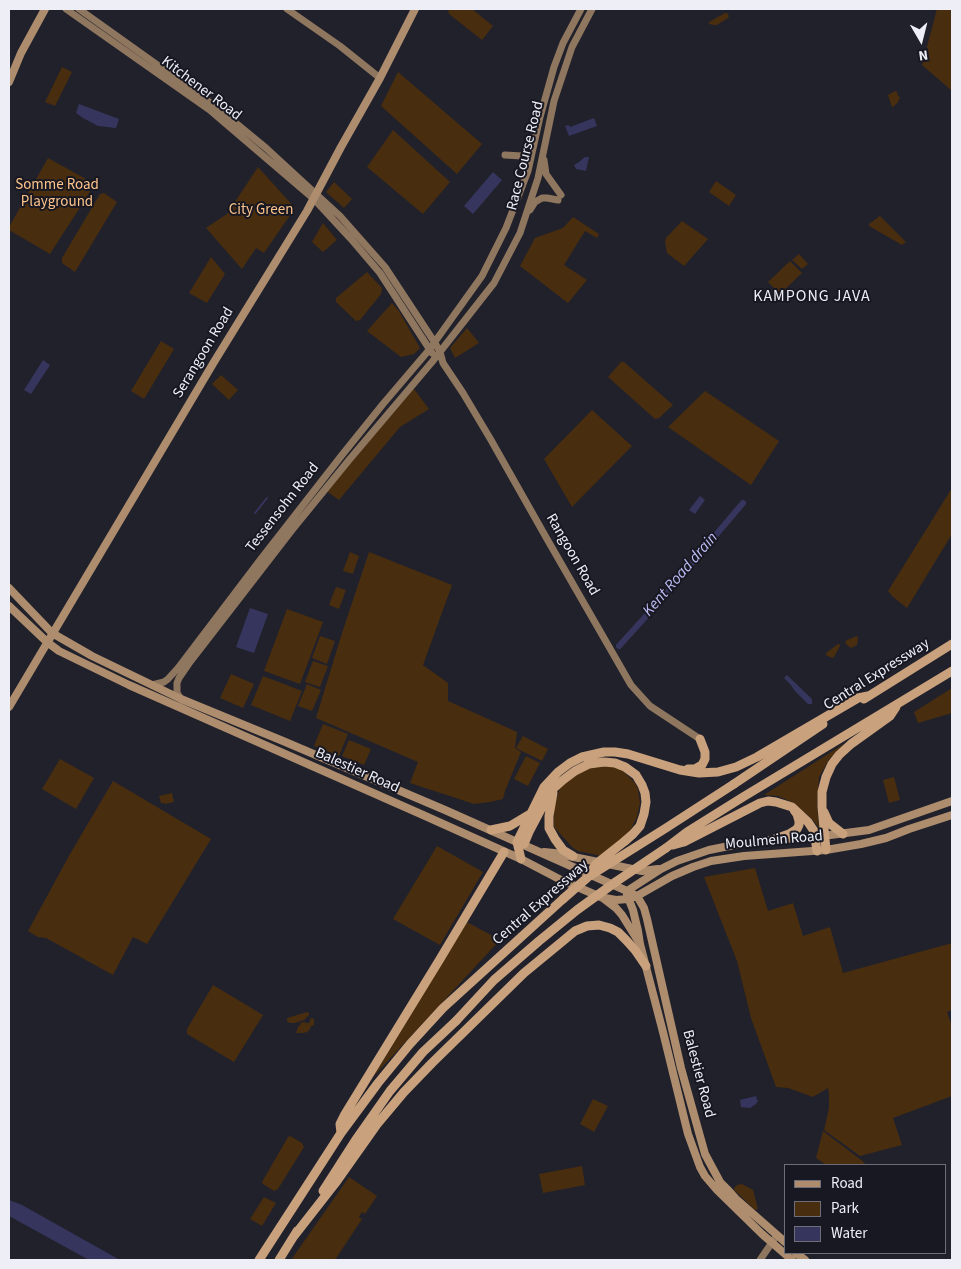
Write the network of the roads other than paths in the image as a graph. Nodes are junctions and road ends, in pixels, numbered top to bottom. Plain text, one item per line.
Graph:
1 (45, 9) edge
2 (66, 9) edge
3 (79, 9) edge
4 (287, 9) edge
5 (415, 9) edge
6 (581, 9) edge
7 (592, 9) edge
8 (380, 78) junction
9 (9, 82) edge
10 (532, 150) junction
11 (543, 150) junction
12 (505, 155) dead end
13 (315, 196) junction
14 (526, 214) junction
15 (435, 343) junction
16 (429, 350) junction
17 (440, 352) junction
18 (434, 358) junction
19 (443, 363) junction
20 (9, 588) edge
21 (9, 606) edge
22 (52, 633) junction
23 (47, 642) junction
24 (952, 644) edge
25 (952, 671) edge
26 (152, 685) junction
27 (868, 696) junction
28 (181, 699) junction
29 (897, 704) junction
30 (9, 707) edge
31 (700, 739) joint
32 (680, 770) junction
33 (554, 788) junction
34 (952, 801) edge
35 (792, 807) junction
36 (822, 807) junction
37 (531, 814) junction
38 (952, 815) edge
39 (491, 830) junction
40 (843, 834) junction
41 (819, 837) junction
42 (772, 840) junction
43 (520, 843) junction
44 (666, 848) junction
45 (821, 851) junction
46 (504, 852) junction
47 (540, 852) junction
48 (573, 856) junction
49 (521, 860) junction
50 (660, 869) junction
51 (588, 877) junction
52 (627, 891) junction
53 (603, 898) junction
54 (632, 898) junction
55 (640, 944) junction
56 (655, 952) junction
57 (645, 962) junction
58 (341, 1133) junction
59 (294, 1236) junction
60 (775, 1239) junction
61 (784, 1242) edge
62 (784, 1250) edge
63 (259, 1260) edge
64 (279, 1260) edge
65 (760, 1260) edge

1 - 9 main road
2 - 13 street, Kitchener Road
3 - 13 street, Kitchener Road
4 - 8 street
5 - 8 main road, Serangoon Road
6 - 10 street, Race Course Road
7 - 11 street, Race Course Road
8 - 13 main road, Serangoon Road
10 - 12 street
10 - 15 street, Race Course Road
11 - 14 street, Race Course Road
11 - 14 street
13 - 15 street, Rangoon Road
13 - 16 street, Rangoon Road
13 - 22 main road, Serangoon Road
14 - 17 street, Race Course Road
15 - 16 street, Tessensohn Road
15 - 17 street, Rangoon Road
16 - 18 street, Rangoon Road
16 - 26 street, Tessensohn Road
17 - 18 street, Tessensohn Road
17 - 19 street, Rangoon Road
18 - 19 street, Rangoon Road
18 - 28 street, Tessensohn Road
19 - 31 street, Rangoon Road
20 - 22 main road, Balestier Road
21 - 23 main road, Balestier Road
22 - 23 main road, Serangoon Road
22 - 26 main road, Balestier Road
23 - 30 main road, Serangoon Road
23 - 46 main road, Balestier Road
24 - 27 highway, Central Expressway
25 - 29 highway, Central Expressway
26 - 28 main road, Balestier Road
27 - 32 highway
27 - 51 highway, Central Expressway, bridge
28 - 39 main road, Balestier Road
29 - 36 highway
29 - 44 highway, Central Expressway
31 - 32 highway
32 - 37 highway
33 - 43 highway
33 - 48 highway
33 - 51 highway, bridge
34 - 40 main road, Moulmein Road
35 - 41 highway
35 - 42 highway
35 - 44 highway
36 - 40 highway
36 - 41 highway
37 - 39 highway
37 - 43 highway
38 - 45 main road, Moulmein Road
39 - 43 main road, Balestier Road
40 - 41 main road, Moulmein Road
41 - 42 main road, Moulmein Road
41 - 45 highway
42 - 50 main road, Moulmein Road
43 - 47 main road, Balestier Road
43 - 49 highway
44 - 59 highway, Central Expressway, bridge
45 - 54 main road, Moulmein Road
46 - 49 main road, Balestier Road
46 - 58 highway
47 - 48 main road
47 - 52 main road, Balestier Road
48 - 50 main road
49 - 53 main road, Balestier Road
50 - 52 main road, Moulmein Road
51 - 58 highway, Central Expressway, bridge
52 - 54 main road, Balestier Road
53 - 54 main road
53 - 55 main road, Balestier Road
54 - 55 main road, Balestier Road
54 - 56 main road, Balestier Road
55 - 57 main road, Balestier Road
56 - 57 main road
56 - 60 main road, Balestier Road
57 - 59 highway
57 - 60 main road, Balestier Road
58 - 63 highway, Central Expressway
59 - 64 highway, Central Expressway
60 - 61 main road, Balestier Road
60 - 62 main road, Balestier Road
60 - 65 street

